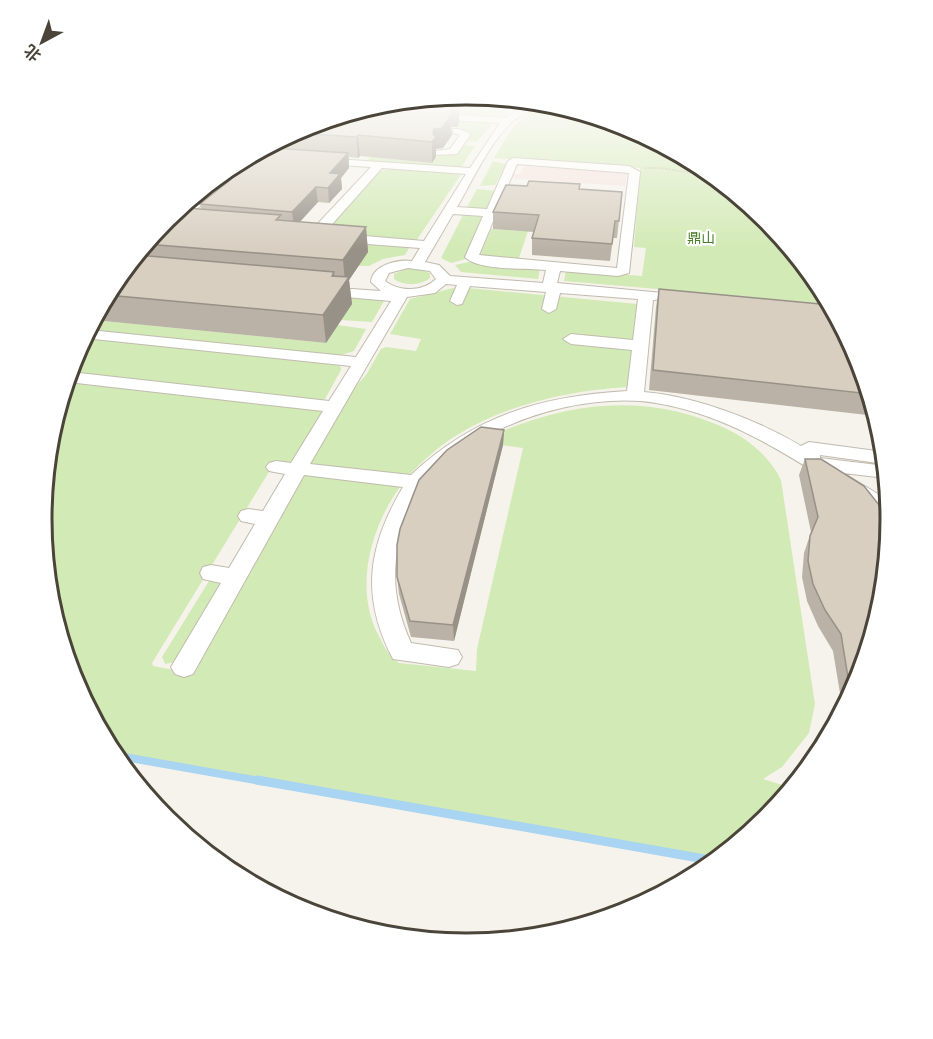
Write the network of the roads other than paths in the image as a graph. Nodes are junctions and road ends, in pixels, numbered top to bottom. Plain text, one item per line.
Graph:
1 (487, 153) edge
2 (270, 156) edge
3 (496, 160) junction
4 (379, 165) junction
5 (473, 171) junction
6 (463, 186) junction
7 (497, 188) junction
8 (448, 210) junction
9 (492, 213) junction
10 (195, 226) edge
11 (173, 228) edge
12 (427, 245) junction
13 (417, 264) junction
14 (554, 266) junction
15 (443, 280) junction
16 (466, 280) junction
17 (551, 287) junction
18 (307, 289) edge
19 (402, 295) junction
20 (646, 295) junction
21 (670, 297) edge
22 (457, 301) dead end
23 (549, 309) dead end
24 (96, 335) edge
25 (571, 339) dead end
26 (641, 346) junction
27 (361, 362) junction
28 (77, 378) edge
29 (635, 396) junction
30 (334, 407) junction
31 (876, 457) edge
32 (811, 463) junction
33 (276, 467) dead end
34 (298, 469) junction
35 (878, 471) edge
36 (416, 482) junction
37 (880, 504) edge
38 (211, 573) dead end
39 (236, 577) junction
40 (449, 657) dead end
41 (184, 667) dead end

1 - 3 street
2 - 4 street
3 - 5 street
3 - 7 street
3 - 14 street
4 - 5 street
4 - 12 street
5 - 6 street
6 - 7 street
6 - 8 street
7 - 9 street
8 - 9 street
8 - 12 street
9 - 14 street
10 - 11 street
12 - 13 street
13 - 15 street
13 - 19 street
14 - 17 street
15 - 16 street
15 - 19 street
16 - 17 street
16 - 22 street
17 - 20 street
17 - 23 street
18 - 19 street
19 - 27 street
20 - 21 street
20 - 26 street
24 - 27 street
25 - 26 street
26 - 29 street
27 - 30 street
28 - 30 street
29 - 32 street
29 - 36 street
30 - 34 street
31 - 32 street
32 - 35 street
32 - 37 street
33 - 34 street
34 - 36 street
34 - 39 street
36 - 40 street
38 - 39 street
39 - 41 street

